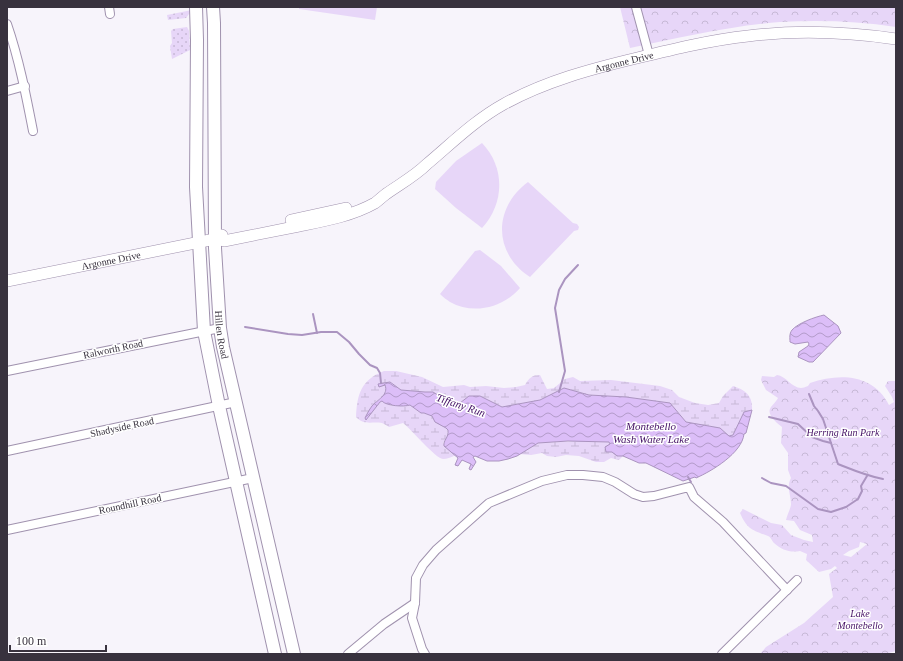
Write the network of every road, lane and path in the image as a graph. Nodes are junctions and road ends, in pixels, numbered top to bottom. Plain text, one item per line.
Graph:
1 (196, 7) edge
2 (213, 7) edge
3 (636, 7) edge
4 (197, 23) junction
5 (214, 23) junction
6 (7, 24) edge
7 (896, 39) edge
8 (649, 55) junction
9 (25, 86) junction
10 (7, 91) edge
11 (197, 104) junction
12 (215, 105) junction
13 (33, 131) dead end
14 (215, 239) junction
15 (199, 242) junction
16 (7, 281) edge
17 (220, 328) junction
18 (204, 331) junction
19 (7, 371) edge
20 (236, 402) junction
21 (219, 406) junction
22 (7, 451) edge
23 (253, 478) junction
24 (237, 481) junction
25 (7, 530) edge
26 (797, 580) dead end
27 (787, 590) junction
28 (415, 603) junction
29 (276, 654) edge
30 (294, 654) edge
31 (348, 654) edge
32 (425, 654) edge
33 (722, 654) edge

1 - 4 main road, Hillen Road
2 - 5 main road, Hillen Road
3 - 8 street
4 - 5 main road
4 - 11 main road, Hillen Road
5 - 12 main road, Hillen Road
6 - 9 street
7 - 8 main road, Argonne Drive
8 - 14 main road, Argonne Drive
9 - 10 street
9 - 13 street
11 - 12 main road
11 - 15 main road, Hillen Road
12 - 14 main road, Hillen Road
14 - 15 main road, Argonne Drive
14 - 17 main road, Hillen Road
15 - 16 main road, Argonne Drive
15 - 18 main road, Hillen Road
17 - 18 street, Ralworth Road
17 - 20 main road, Hillen Road
18 - 19 street, Ralworth Road
18 - 21 main road, Hillen Road
20 - 21 street, Shadyside Road
20 - 23 main road, Hillen Road
21 - 22 street, Shadyside Road
21 - 24 main road, Hillen Road
23 - 24 street, Roundhill Road
23 - 30 main road, Hillen Road
24 - 25 street, Roundhill Road
24 - 29 main road, Hillen Road
26 - 27 street
27 - 28 street
27 - 33 street
28 - 31 street
28 - 32 street

